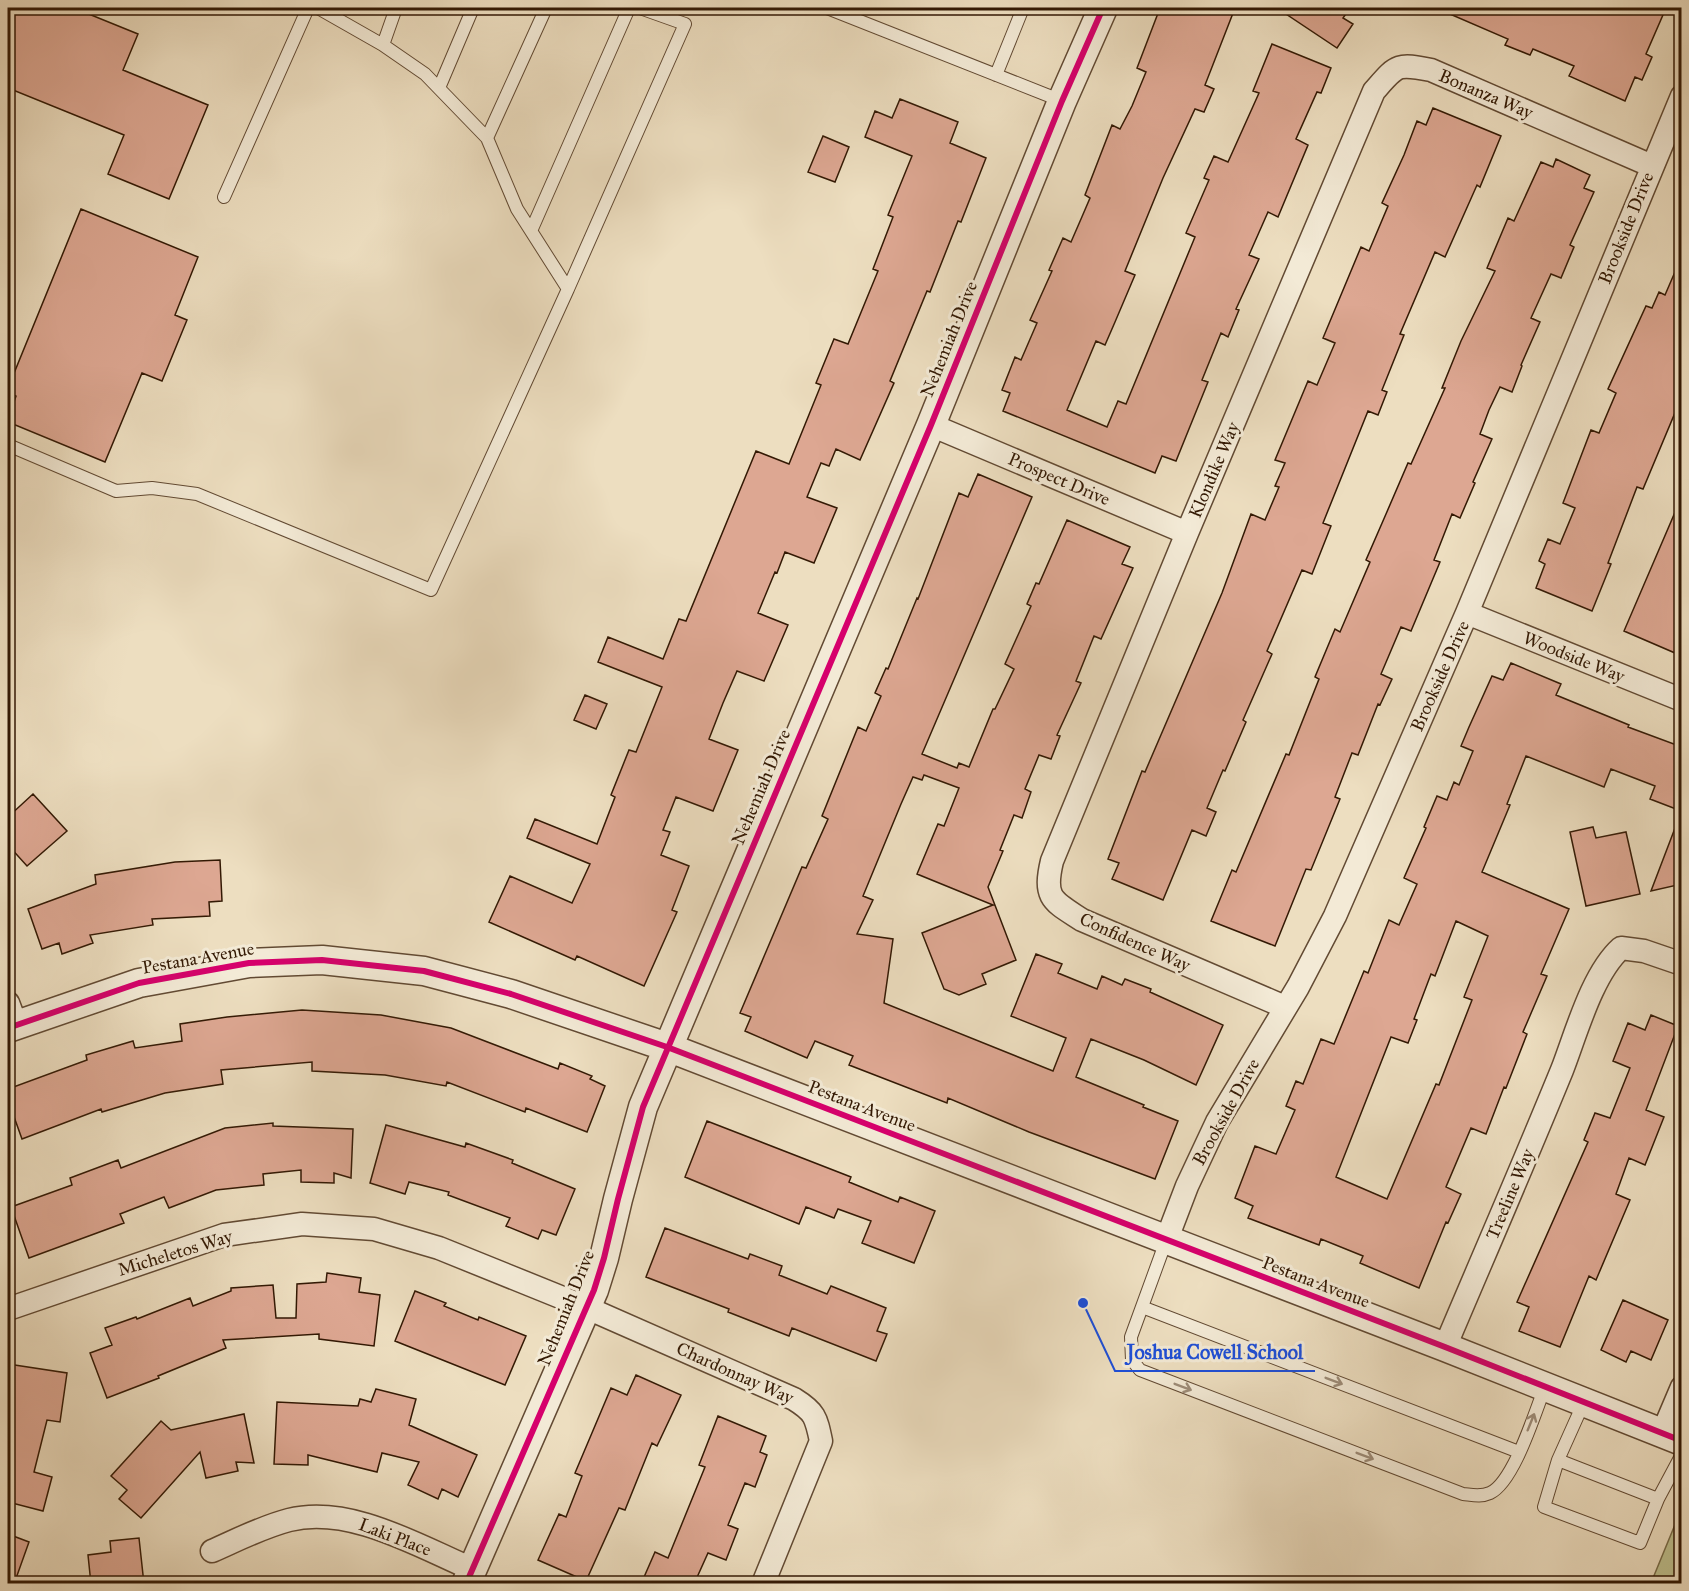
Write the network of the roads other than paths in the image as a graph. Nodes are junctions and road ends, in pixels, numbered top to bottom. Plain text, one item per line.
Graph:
1 (308, 8) edge
2 (318, 8) edge
3 (396, 8) edge
4 (473, 8) edge
5 (546, 8) edge
6 (629, 8) edge
7 (640, 8) edge
8 (826, 8) edge
9 (1023, 8) edge
10 (1103, 8) edge
11 (383, 45) junction
12 (996, 75) junction
13 (439, 88) junction
14 (1682, 96) edge
15 (1062, 101) junction
16 (487, 138) junction
17 (1353, 141) joint
18 (1652, 166) junction
19 (224, 197) dead end
20 (531, 231) junction
21 (568, 289) junction
22 (931, 425) junction
23 (8, 444) edge
24 (1187, 533) junction
25 (1467, 612) junction
26 (1682, 700) edge
27 (1078, 799) joint
28 (1682, 964) edge
29 (1285, 1007) junction
30 (10, 1018) edge
31 (668, 1047) junction
32 (1166, 1241) junction
33 (585, 1307) junction
34 (1142, 1307) junction
35 (8, 1309) edge
36 (1445, 1347) junction
37 (1545, 1387) junction
38 (1682, 1387) edge
39 (1584, 1402) junction
40 (1672, 1437) edge
41 (1519, 1452) junction
42 (1682, 1454) edge
43 (1558, 1460) junction
44 (1658, 1499) junction
45 (212, 1551) dead end
46 (469, 1576) edge
47 (763, 1584) edge

1 - 19 lane
2 - 11 lane
3 - 11 lane
4 - 13 lane
5 - 16 lane
6 - 20 lane
7 - 21 lane
8 - 12 lane
9 - 12 lane
10 - 15 street, Nehemiah Drive
11 - 13 lane
12 - 15 lane
13 - 16 lane
14 - 18 street, Brookside Drive
15 - 22 street, Nehemiah Drive
16 - 20 lane
17 - 18 street, Bonanza Way
17 - 24 street, Klondike Way
18 - 25 street, Brookside Drive
20 - 21 lane
21 - 23 lane
22 - 24 street, Prospect Drive
22 - 31 street, Nehemiah Drive
24 - 27 street, Klondike Way
25 - 26 street, Woodside Way
25 - 29 street, Brookside Drive
27 - 29 street, Confidence Way
28 - 36 street, Treeline Way
29 - 32 street, Brookside Drive
30 - 31 street, Pestana Avenue
31 - 32 street, Pestana Avenue
31 - 33 street, Nehemiah Drive
32 - 34 lane
32 - 36 street, Pestana Avenue
33 - 35 street, Micheletos Way
33 - 46 street, Nehemiah Drive
33 - 47 street, Chardonnay Way
34 -> 41 lane
34 -> 41 lane
36 - 37 street, Pestana Avenue
37 - 39 street, Pestana Avenue
41 -> 37 lane
38 - 40 street
39 - 40 street, Pestana Avenue
39 - 43 lane
42 - 44 lane
43 - 44 lane
43 - 44 lane
45 - 46 street, Laki Place

